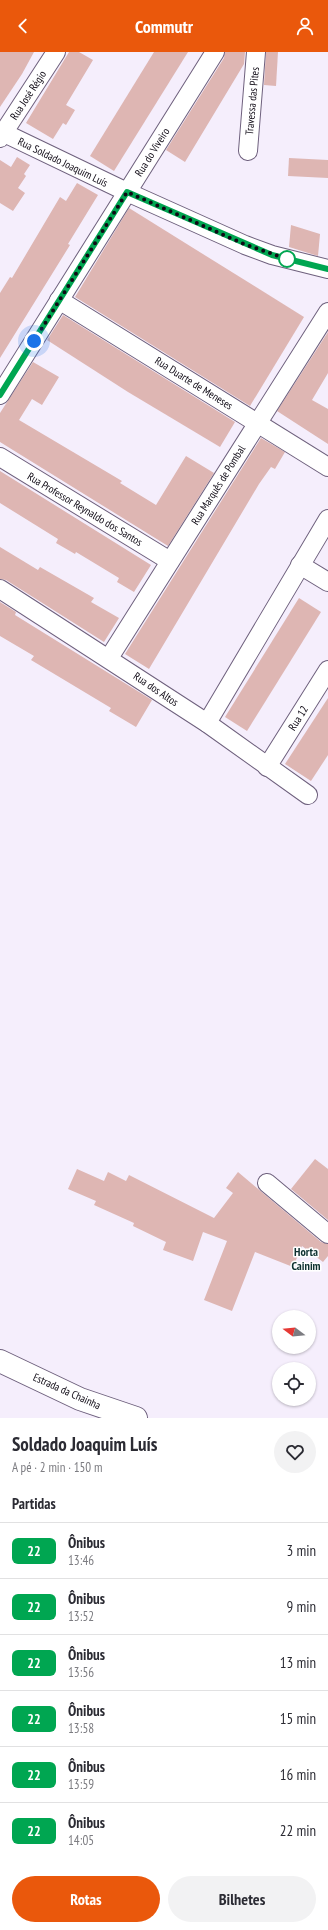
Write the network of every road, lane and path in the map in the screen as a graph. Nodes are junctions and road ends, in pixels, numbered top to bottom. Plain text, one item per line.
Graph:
1 (56, 52) edge
2 (215, 52) edge
3 (256, 52) edge
4 (1, 134) edge
5 (248, 151) dead end
6 (127, 192) junction
7 (328, 269) edge
8 (59, 300) junction
9 (328, 312) edge
10 (0, 395) edge
11 (258, 423) junction
12 (0, 457) edge
13 (328, 467) edge
14 (328, 519) edge
15 (170, 561) junction
16 (300, 565) junction
17 (328, 582) edge
18 (0, 589) edge
19 (109, 658) junction
20 (328, 670) edge
21 (207, 723) junction
22 (268, 766) junction
23 (308, 795) dead end
24 (267, 1183) dead end
25 (328, 1234) edge
26 (0, 1361) edge
27 (136, 1418) edge

1 - 4 street, Rua José Régio
2 - 6 street, Rua do Viveiro
3 - 5 street, Travessa das Pites
4 - 6 street, Rua Soldado Joaquim Luís
6 - 7 street, Rua Soldado Joaquim Luís
6 - 8 street, Rua do Viveiro
8 - 10 street, Rua do Viveiro
8 - 11 street, Rua Duarte de Meneses
9 - 11 street, Rua Marquês de Pombal
11 - 13 street, Rua Duarte de Meneses
11 - 15 street, Rua Marquês de Pombal
12 - 15 street, Rua Professor Reynaldo dos Santos
14 - 16 street
15 - 19 street, Rua Marquês de Pombal
16 - 17 street
16 - 21 street
18 - 19 street, Rua dos Altos
19 - 21 street, Rua dos Altos
20 - 22 street, Rua 12
21 - 22 street, Rua dos Altos
22 - 23 street, Rua dos Altos
24 - 25 street
26 - 27 street, Estrada da Chainha

